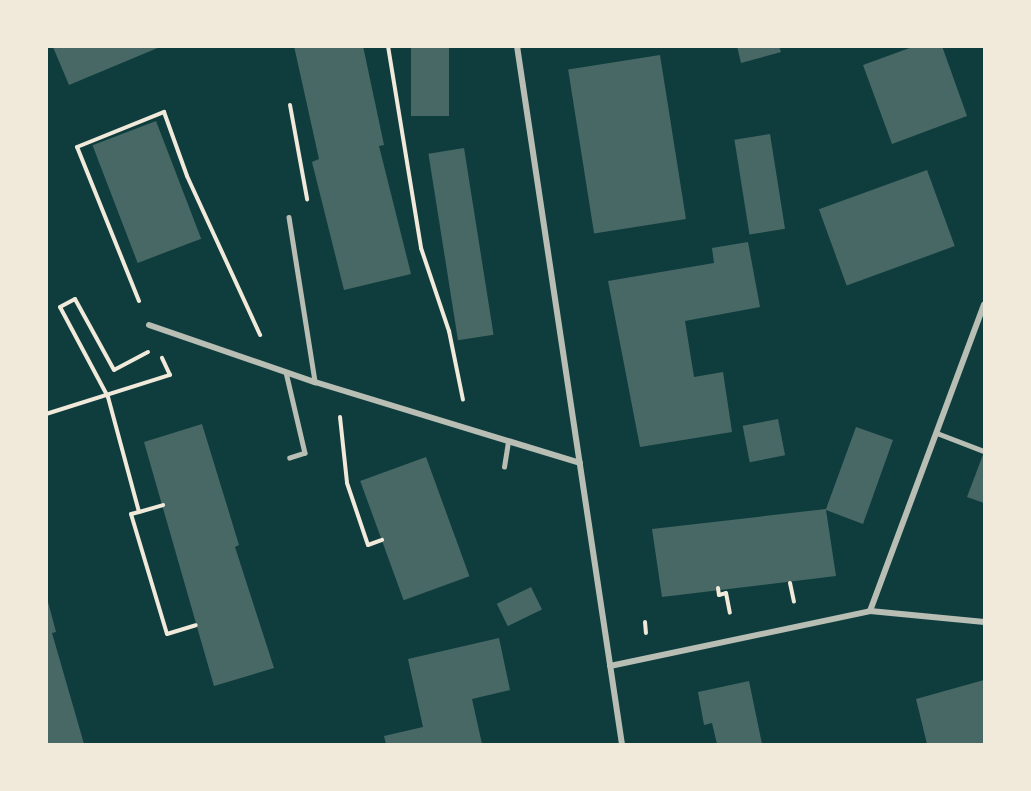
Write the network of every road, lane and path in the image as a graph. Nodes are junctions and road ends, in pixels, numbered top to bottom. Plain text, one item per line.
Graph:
1 (388, 46) edge
2 (517, 46) edge
3 (289, 217) dead end
4 (984, 304) edge
5 (149, 325) joint
6 (275, 368) junction
7 (285, 372) junction
8 (315, 382) junction
9 (108, 397) junction
10 (46, 414) edge
11 (468, 429) junction
12 (937, 433) junction
13 (508, 441) junction
14 (984, 451) edge
15 (290, 458) dead end
16 (580, 463) junction
17 (504, 467) dead end
18 (163, 505) dead end
19 (139, 512) junction
20 (790, 583) dead end
21 (718, 588) dead end
22 (794, 603) dead end
23 (870, 611) junction
24 (730, 614) dead end
25 (984, 621) edge
26 (196, 626) dead end
27 (610, 666) junction
28 (622, 744) edge

1 - 11 path
2 - 16 street
3 - 8 lane
4 - 12 street
5 - 6 street
5 - 6 path
6 - 7 street
7 - 8 street
7 - 15 lane
8 - 11 street
9 - 9 path
9 - 10 path
9 - 19 path
11 - 13 street
12 - 14 lane
12 - 23 street
13 - 16 street
13 - 17 lane
16 - 27 street
18 - 19 path
19 - 26 path
20 - 22 path
21 - 24 path
23 - 25 street
23 - 27 street
27 - 28 street

